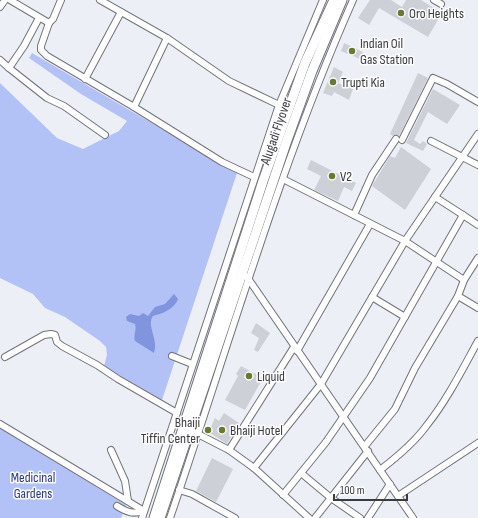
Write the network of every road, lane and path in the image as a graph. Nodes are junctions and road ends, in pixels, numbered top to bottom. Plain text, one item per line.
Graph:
1 (5, 0) edge
2 (10, 0) edge
3 (61, 0) edge
4 (100, 0) edge
5 (323, 0) edge
6 (334, 0) edge
7 (342, 0) edge
8 (353, 0) edge
9 (434, 0) edge
10 (441, 4) dead end
11 (0, 7) edge
12 (121, 12) junction
13 (39, 18) junction
14 (49, 23) junction
15 (167, 38) junction
16 (0, 60) edge
17 (9, 68) junction
18 (85, 79) junction
19 (478, 102) edge
20 (279, 105) junction
21 (134, 107) junction
22 (478, 134) edge
23 (105, 136) dead end
24 (396, 139) dead end
25 (402, 140) dead end
26 (432, 141) dead end
27 (463, 156) junction
28 (478, 165) edge
29 (254, 177) junction
30 (283, 180) junction
31 (251, 187) junction
32 (260, 190) junction
33 (435, 196) junction
34 (354, 215) junction
35 (463, 215) junction
36 (370, 224) junction
37 (478, 225) edge
38 (405, 241) junction
39 (478, 258) edge
40 (437, 262) junction
41 (245, 276) junction
42 (464, 280) junction
43 (458, 296) junction
44 (372, 297) junction
45 (478, 308) edge
46 (405, 317) junction
47 (478, 341) edge
48 (296, 349) junction
49 (172, 356) dead end
50 (5, 357) dead end
51 (192, 364) junction
52 (320, 384) junction
53 (177, 413) junction
54 (344, 416) junction
55 (0, 424) edge
56 (190, 430) junction
57 (199, 434) junction
58 (478, 443) edge
59 (366, 448) junction
60 (111, 450) dead end
61 (229, 450) junction
62 (254, 468) junction
63 (380, 470) junction
64 (301, 472) junction
65 (390, 484) junction
66 (179, 490) junction
67 (283, 495) junction
68 (398, 496) junction
69 (331, 498) junction
70 (128, 501) junction
71 (117, 506) dead end
72 (143, 511) junction
73 (142, 518) edge
74 (154, 518) edge
75 (160, 518) edge
76 (170, 518) edge
77 (235, 518) edge
78 (308, 518) edge
79 (316, 518) edge
80 (360, 518) edge
81 (368, 518) edge
82 (414, 518) edge

1 - 11 street
2 - 13 street
3 - 14 street
4 - 12 street
5 - 20 street
6 - 32 highway, Alugadi Flyover
7 - 41 highway, Alugadi Flyover
8 - 30 street
9 - 10 street
12 - 15 street
12 - 18 street
13 - 14 street
13 - 17 street
14 - 18 street
15 - 20 street
15 - 21 street
16 - 17 street
17 - 23 street
18 - 21 street
19 - 25 street
20 - 29 street
21 - 29 street
22 - 27 street
24 - 34 street
26 - 27 street
27 - 28 street
27 - 33 street
29 - 31 street
30 - 34 street
30 - 41 street
31 - 32 highway
31 - 51 street
32 - 74 highway, Alugadi Flyover
33 - 35 street
33 - 38 street
34 - 36 street
35 - 37 street
35 - 40 street
36 - 38 street
36 - 48 street
38 - 40 street
38 - 44 street
39 - 42 street
40 - 42 street
40 - 46 street
41 - 48 street
41 - 56 highway, Alugadi Flyover
41 - 57 street
42 - 43 street
43 - 45 street
43 - 59 street
44 - 46 street
44 - 52 street
46 - 54 street
47 - 63 street
48 - 52 street
48 - 61 street
49 - 51 street
50 - 53 street
51 - 53 street
52 - 54 street
52 - 62 street
53 - 72 street
54 - 59 street
54 - 64 street
55 - 70 street
56 - 57 street
56 - 75 highway, Alugadi Flyover
57 - 61 street
57 - 66 street
58 - 68 street
59 - 63 street
59 - 69 street
60 - 70 street
61 - 62 street
62 - 67 street
63 - 65 street
64 - 67 street
64 - 69 street
65 - 68 street
65 - 81 street
66 - 76 street
66 - 77 street
67 - 78 street
68 - 82 street
69 - 79 street
69 - 80 street
70 - 72 street
71 - 72 street
72 - 73 street

